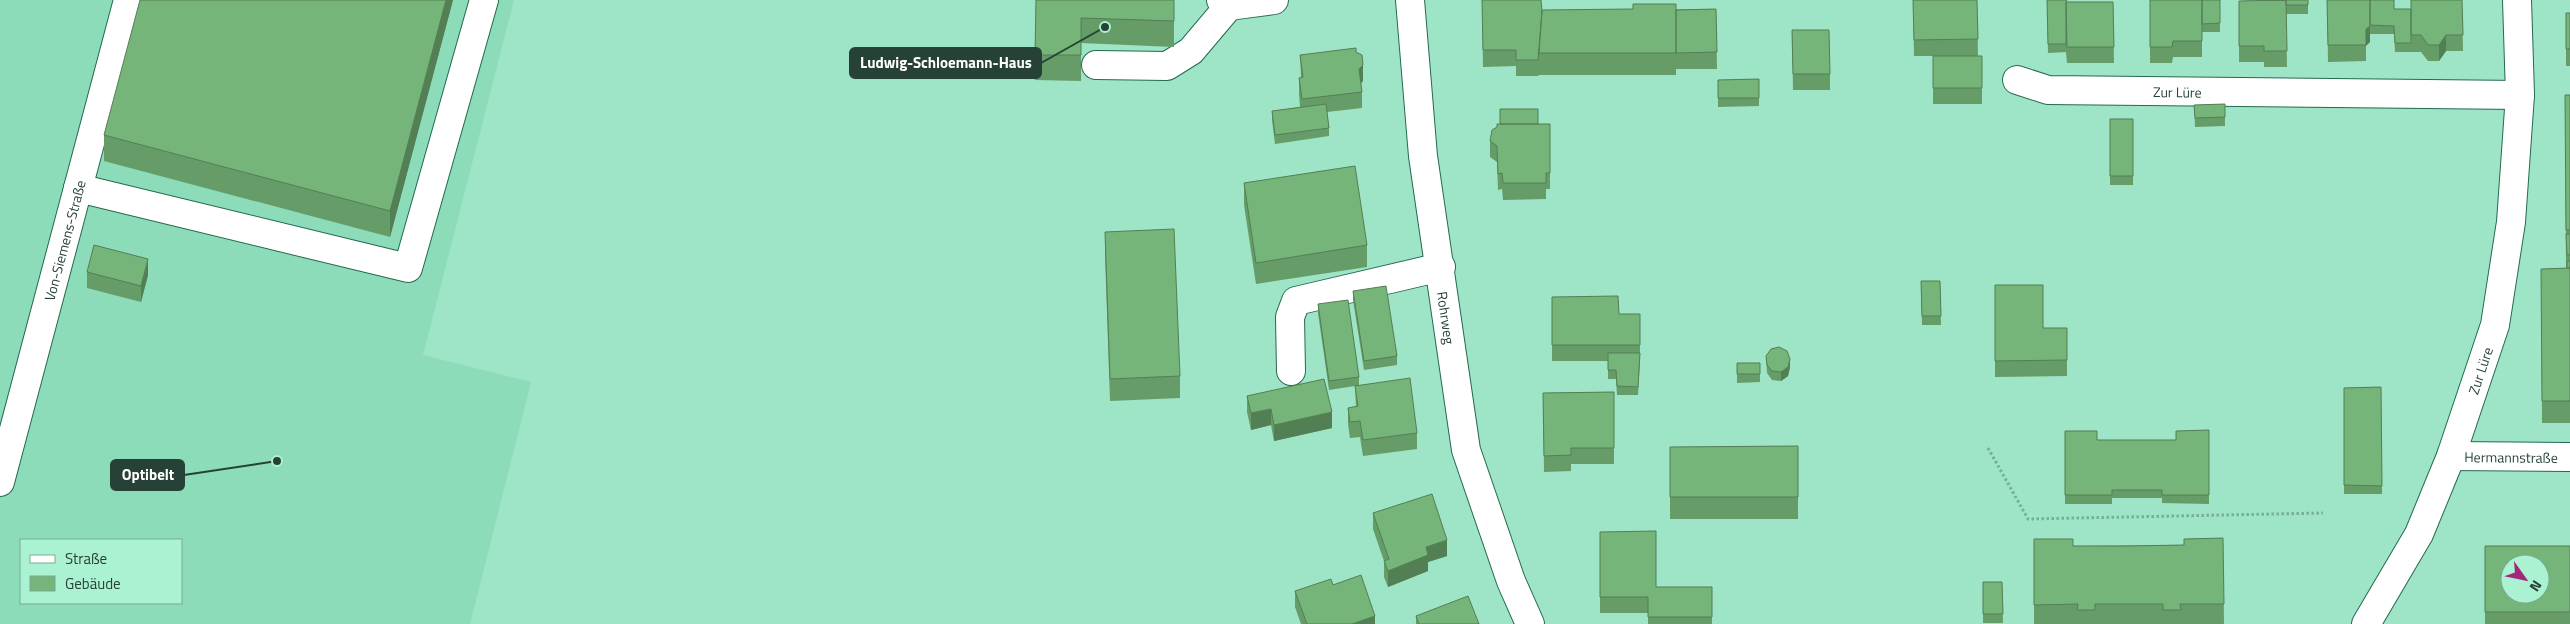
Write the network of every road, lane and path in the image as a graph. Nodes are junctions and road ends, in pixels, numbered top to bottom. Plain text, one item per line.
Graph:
1 (128, 0) edge
2 (484, 0) edge
3 (1274, 0) edge
4 (1410, 0) edge
5 (2517, 0) edge
6 (1225, 3) edge
7 (1096, 65) dead end
8 (2017, 80) dead end
9 (2520, 95) junction
10 (78, 188) junction
11 (1441, 267) junction
12 (1291, 371) dead end
13 (1988, 448) dead end
14 (2451, 456) junction
15 (2570, 457) edge
16 (0, 482) edge
17 (2323, 513) dead end
18 (1530, 624) edge
19 (2366, 624) edge

1 - 10 street, Von-Siemens-Straße
2 - 10 street
3 - 6 street
4 - 11 street, Rohrweg
5 - 9 street, Zur Lüre
6 - 7 street
8 - 9 street, Zur Lüre
9 - 14 street, Zur Lüre
10 - 16 street, Von-Siemens-Straße
11 - 12 street
11 - 18 street, Rohrweg
13 - 17 path
14 - 15 street, Hermannstraße
14 - 19 street, Zur Lüre

